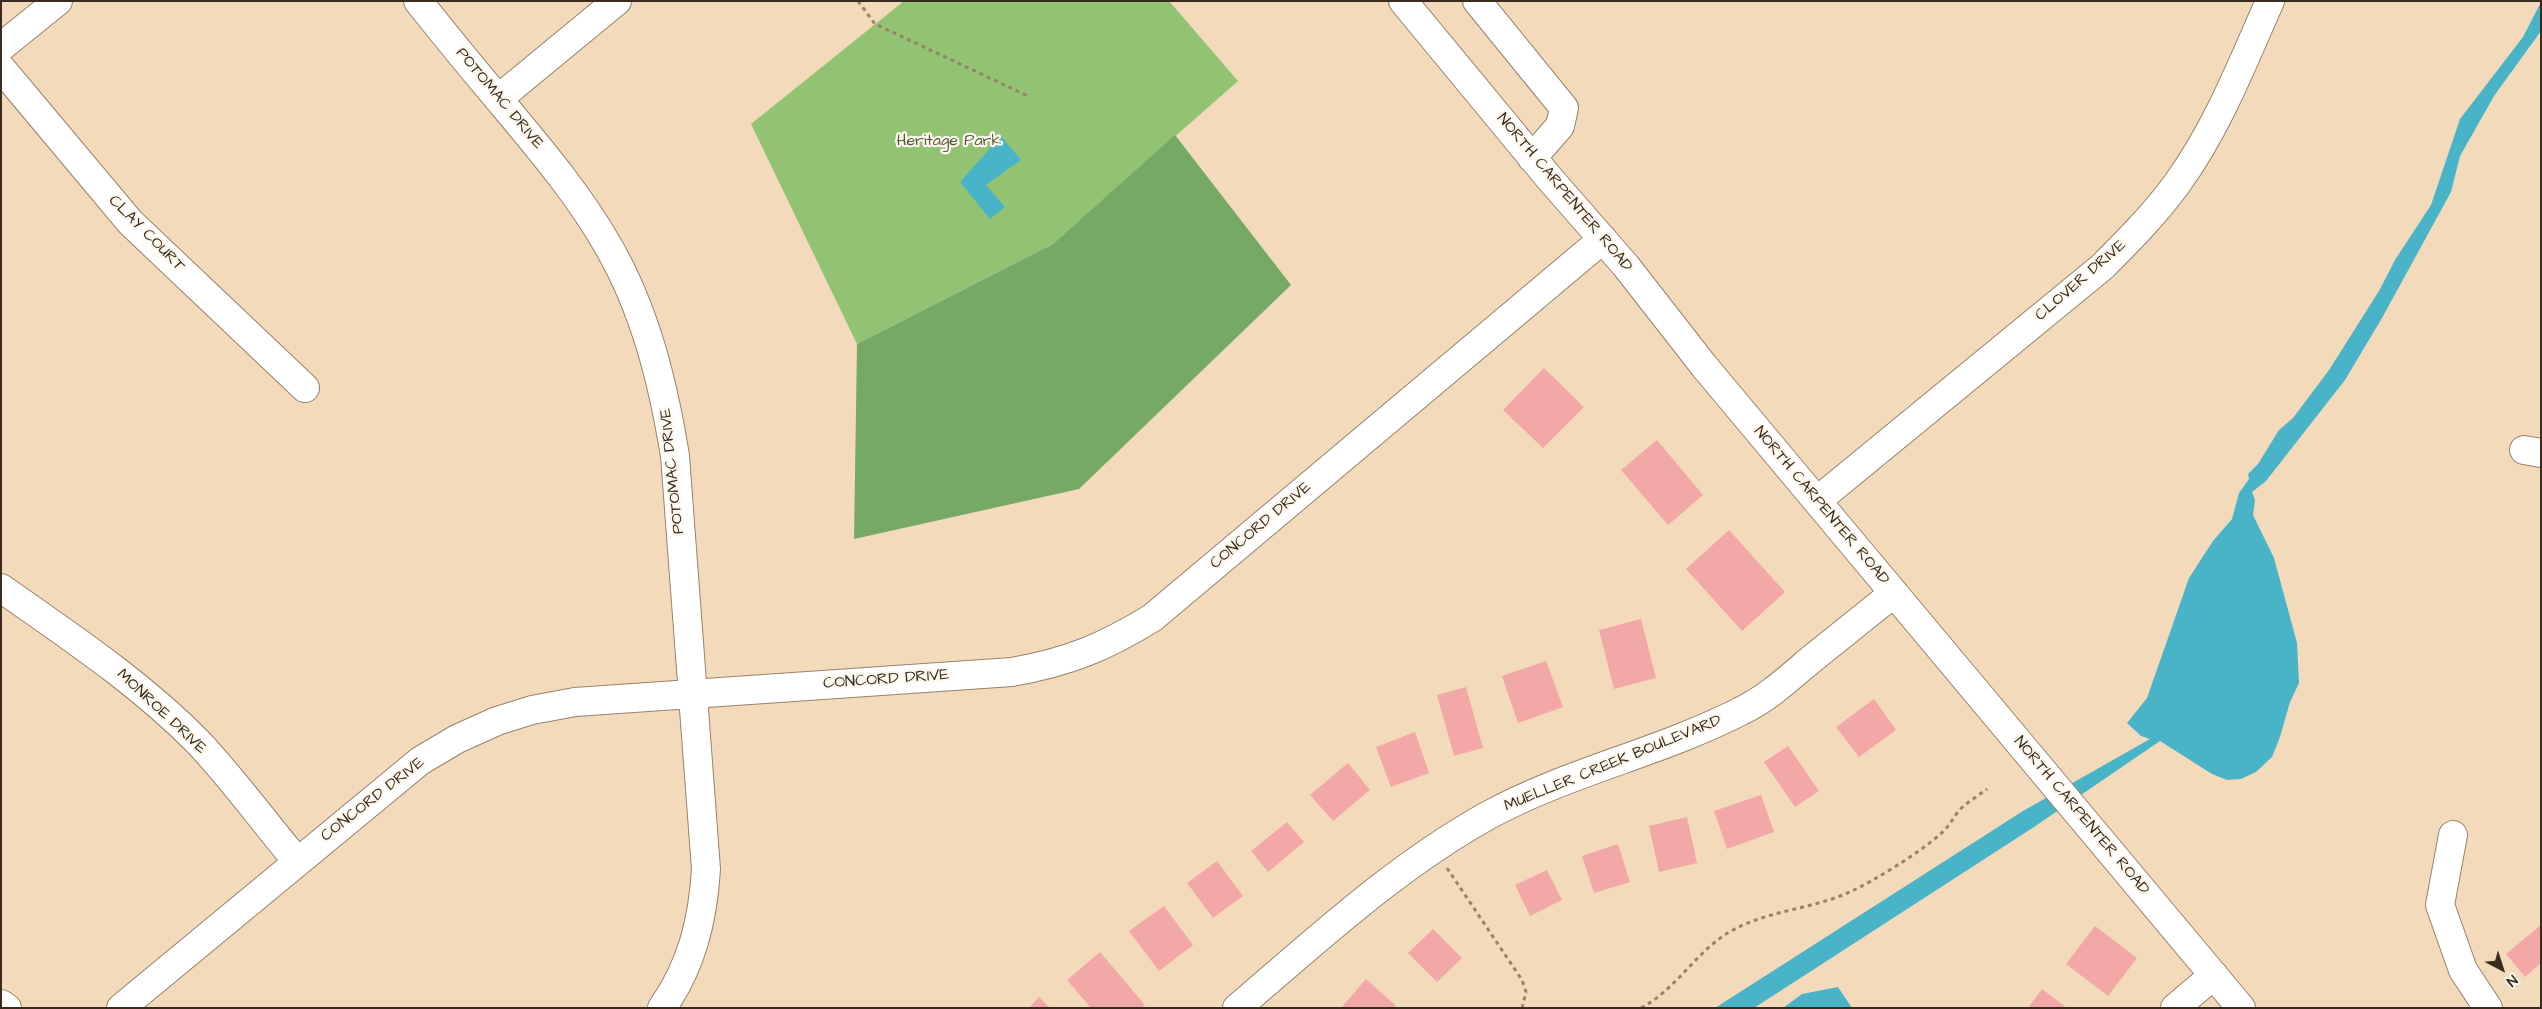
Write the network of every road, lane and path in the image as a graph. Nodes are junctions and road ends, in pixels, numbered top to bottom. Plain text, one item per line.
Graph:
1 (58, 1) edge
2 (418, 1) edge
3 (617, 1) edge
4 (858, 1) edge
5 (1403, 1) edge
6 (1476, 1) edge
7 (2270, 1) edge
8 (1, 47) edge
9 (1, 68) edge
10 (1028, 96) dead end
11 (498, 99) junction
12 (1532, 158) junction
13 (1603, 239) junction
14 (305, 388) dead end
15 (1818, 500) junction
16 (1, 588) edge
17 (1894, 593) junction
18 (691, 693) junction
19 (1987, 789) dead end
20 (2453, 835) dead end
21 (1433, 848) junction
22 (297, 861) junction
23 (2214, 975) junction
24 (1, 1004) edge
25 (6, 1008) edge
26 (122, 1008) edge
27 (662, 1008) edge
28 (1237, 1008) edge
29 (1522, 1008) edge
30 (1641, 1008) edge
31 (2175, 1008) edge
32 (2242, 1008) edge
33 (2488, 1008) edge

1 - 8 street
2 - 11 street, POTOMAC DRIVE
3 - 11 street
4 - 10 path
5 - 12 street, NORTH CARPENTER ROAD
6 - 12 street
7 - 15 street, CLOVER DRIVE
9 - 14 street, CLAY COURT
11 - 18 street, POTOMAC DRIVE
12 - 13 street, NORTH CARPENTER ROAD
13 - 15 street, NORTH CARPENTER ROAD
13 - 18 street, CONCORD DRIVE
15 - 17 street, NORTH CARPENTER ROAD
16 - 22 street, MONROE DRIVE
17 - 21 street, MUELLER CREEK BOULEVARD
17 - 23 street, NORTH CARPENTER ROAD
18 - 22 street, CONCORD DRIVE
18 - 27 street, POTOMAC DRIVE
19 - 30 path
20 - 33 street
21 - 28 street, MUELLER CREEK BOULEVARD
21 - 29 path
22 - 26 street, CONCORD DRIVE
23 - 31 street
23 - 32 street, NORTH CARPENTER ROAD
24 - 25 street

